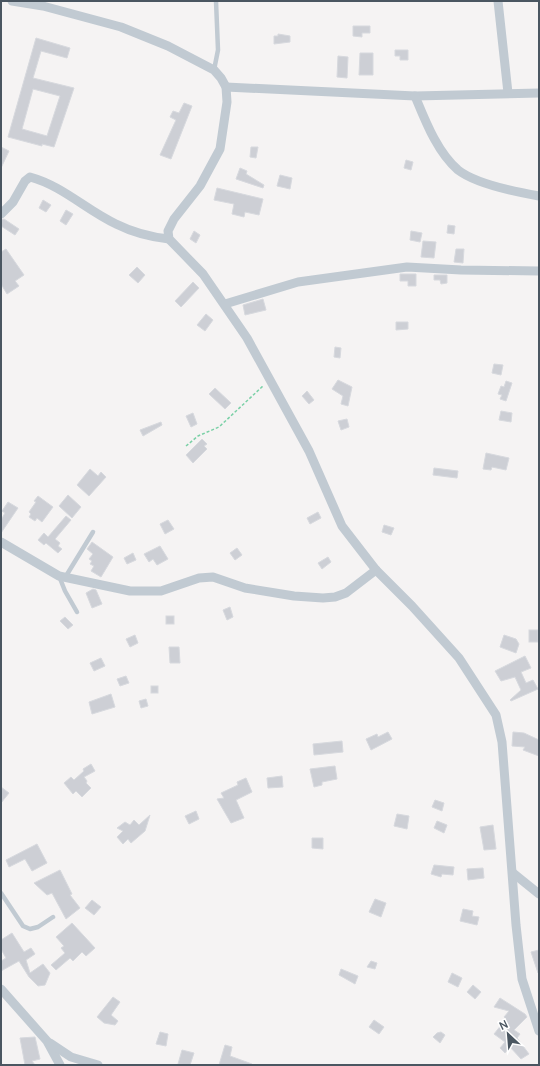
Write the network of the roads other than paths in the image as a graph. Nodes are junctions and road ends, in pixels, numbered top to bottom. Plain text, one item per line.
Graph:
1 (12, 1) edge
2 (216, 1) edge
3 (498, 1) edge
4 (41, 3) edge
5 (214, 70) junction
6 (226, 87) junction
7 (539, 93) edge
8 (508, 94) junction
9 (415, 96) junction
10 (539, 196) edge
11 (1, 214) edge
12 (169, 239) junction
13 (539, 270) edge
14 (225, 304) junction
15 (93, 532) dead end
16 (1, 542) edge
17 (376, 570) junction
18 (63, 576) junction
19 (77, 612) dead end
20 (512, 873) junction
21 (1, 894) edge
22 (539, 894) edge
23 (54, 917) dead end
24 (1, 989) edge
25 (539, 1031) edge
26 (47, 1042) junction
27 (60, 1065) edge
28 (98, 1065) edge

1 - 4 street
2 - 5 lane
3 - 8 street
4 - 5 street
5 - 6 street
6 - 9 street
6 - 12 street
7 - 8 street
8 - 9 street
9 - 10 street
11 - 12 street
12 - 14 street
13 - 14 street
14 - 17 street
15 - 18 lane
16 - 18 street
17 - 18 street
17 - 20 street
18 - 19 lane
20 - 22 street
20 - 25 street
21 - 23 lane
24 - 26 street
26 - 27 street
26 - 28 street

